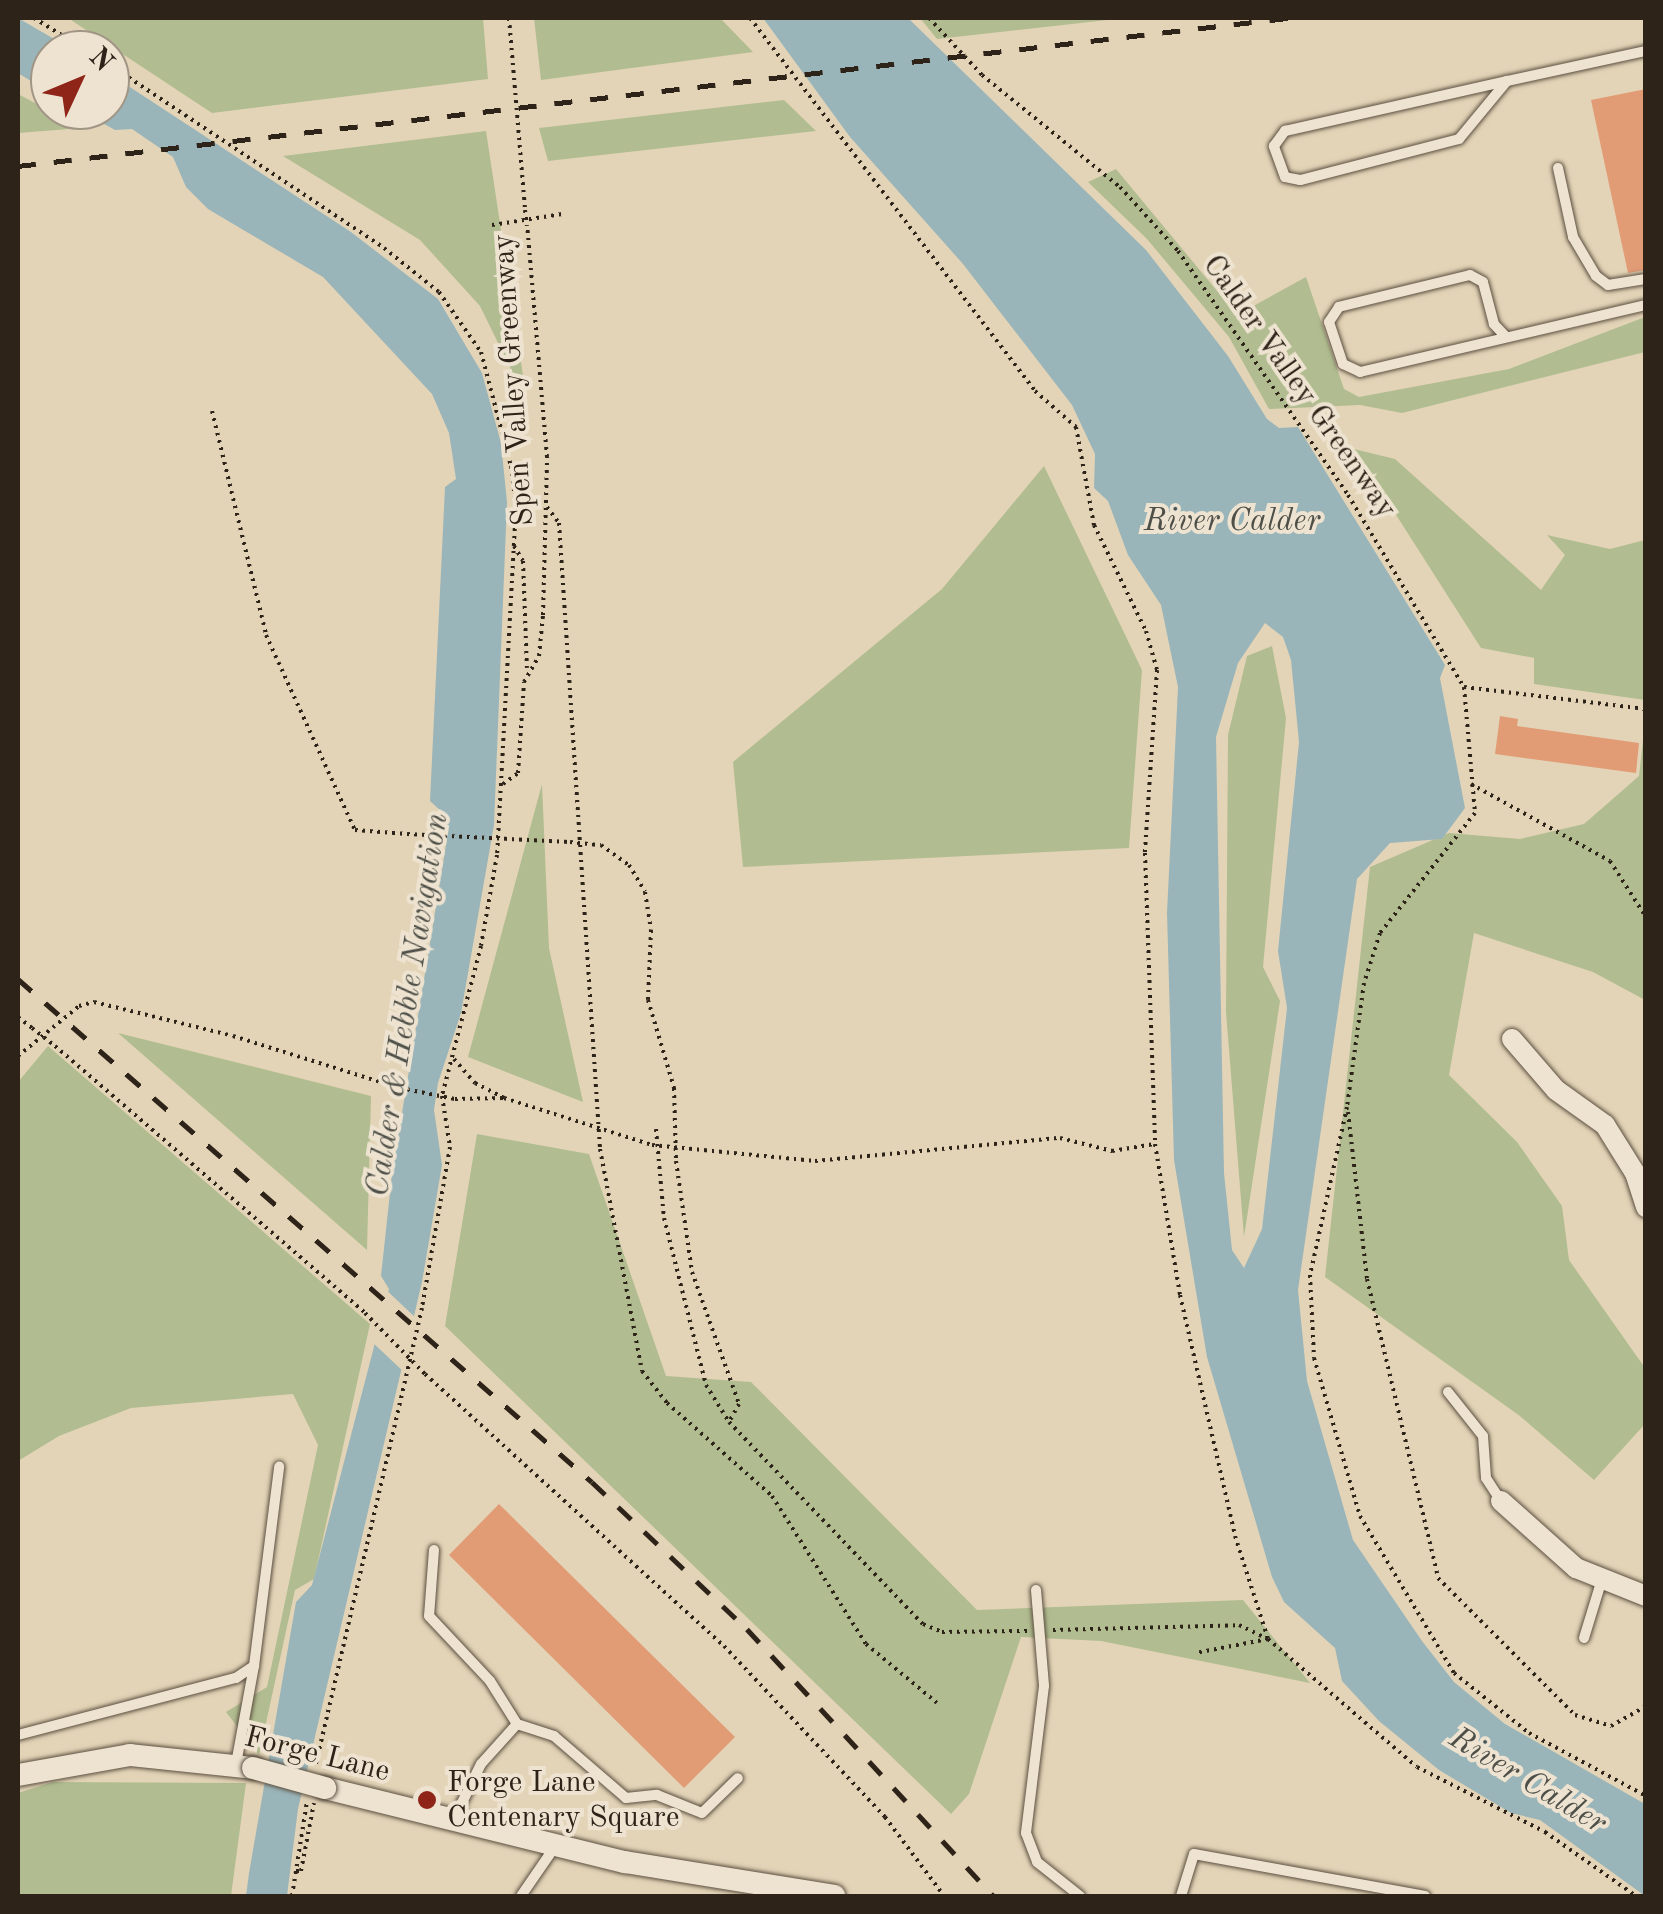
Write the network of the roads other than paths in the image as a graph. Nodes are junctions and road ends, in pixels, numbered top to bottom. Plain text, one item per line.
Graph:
1 (1646, 51) edge
2 (1506, 81) junction
3 (1558, 168) dead end
4 (1646, 279) edge
5 (1646, 305) edge
6 (1506, 337) junction
7 (1512, 1038) dead end
8 (1640, 1170) edge
9 (1646, 1207) edge
10 (1448, 1392) dead end
11 (279, 1467) dead end
12 (1501, 1501) joint
13 (434, 1550) dead end
14 (1602, 1580) junction
15 (1036, 1590) dead end
16 (1646, 1596) edge
17 (1584, 1638) dead end
18 (254, 1666) junction
19 (517, 1724) junction
20 (18, 1734) edge
21 (245, 1766) junction
22 (18, 1775) edge
23 (738, 1778) dead end
24 (453, 1820) junction
25 (556, 1845) junction
26 (771, 1893) edge
27 (521, 1896) edge
28 (834, 1896) edge
29 (1080, 1896) edge
30 (1181, 1896) edge
31 (1425, 1896) edge

1 - 2 lane
2 - 2 lane
3 - 4 lane
5 - 6 lane
6 - 6 lane
7 - 8 street
8 - 9 street
10 - 12 lane
11 - 18 lane
12 - 14 street
13 - 19 lane
14 - 16 street
14 - 17 lane
15 - 29 lane
18 - 20 lane
18 - 21 lane
19 - 23 lane
19 - 24 lane
21 - 22 street, Forge Lane
21 - 24 street, Forge Lane, bridge
24 - 25 street, Forge Lane
25 - 26 street, Forge Lane
25 - 27 lane
26 - 28 street, Forge Lane
30 - 31 lane

